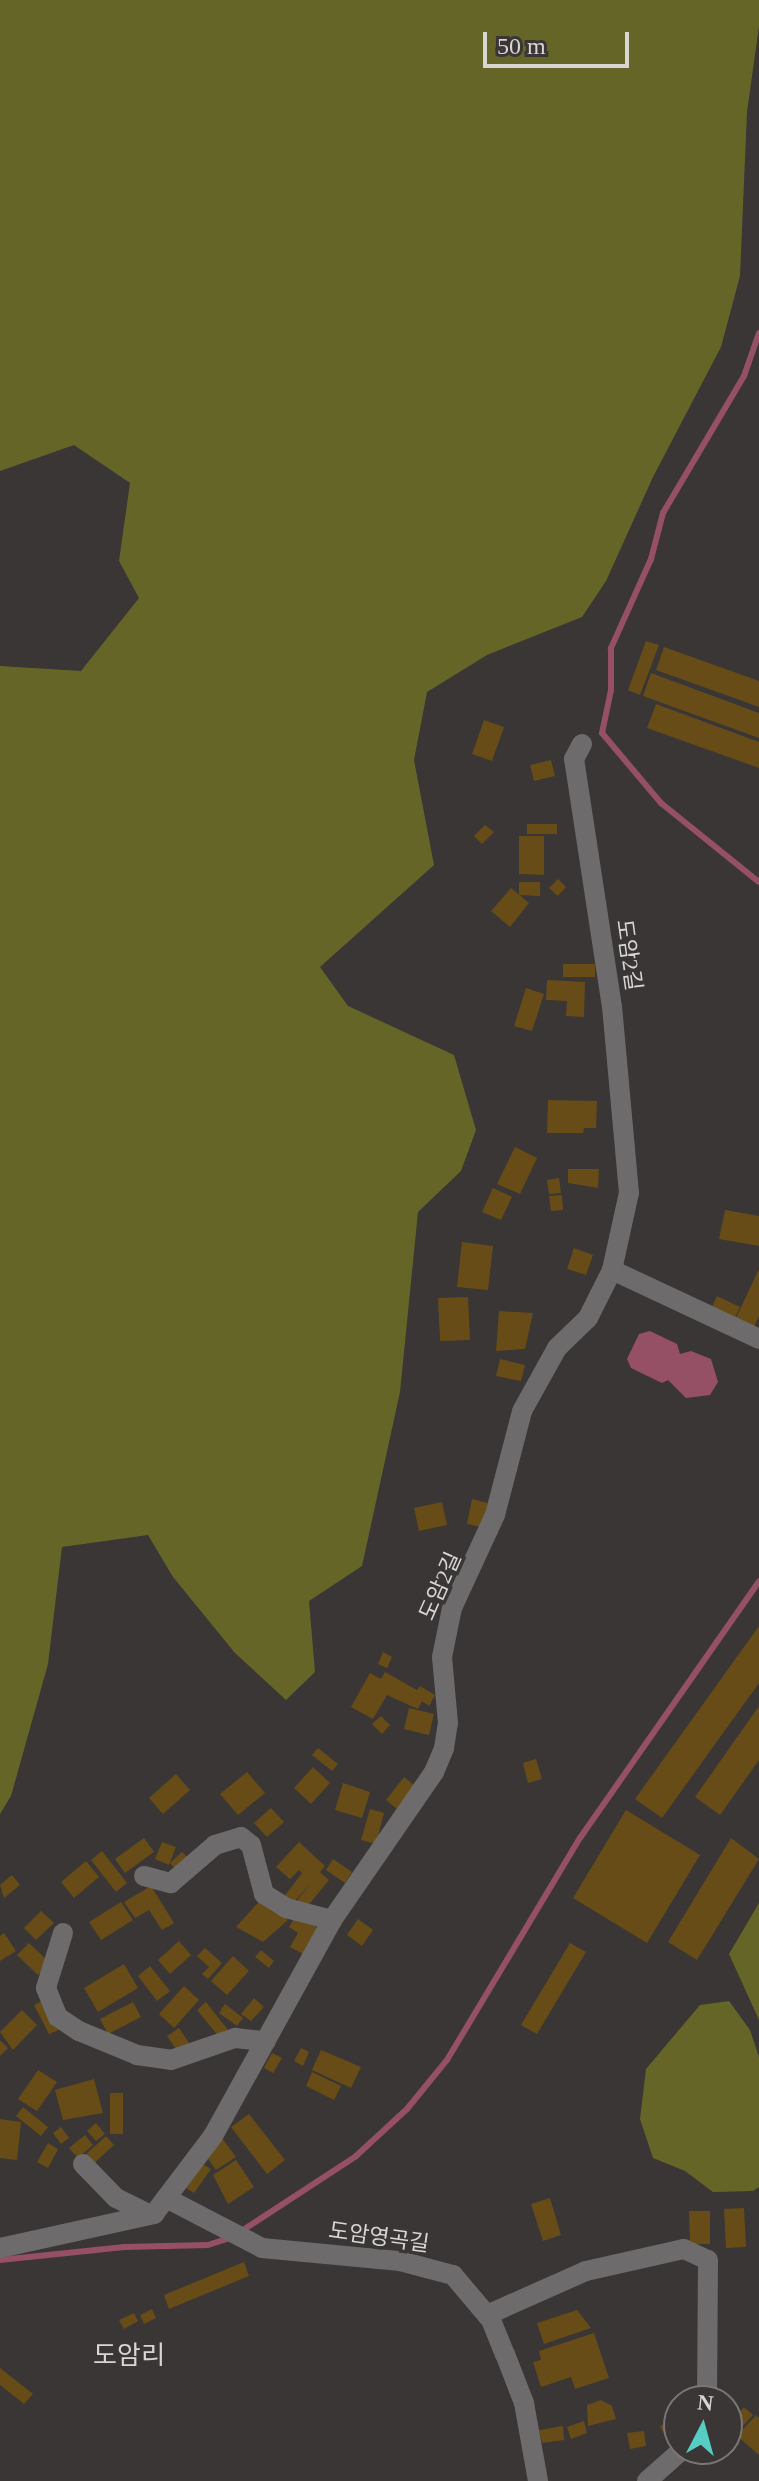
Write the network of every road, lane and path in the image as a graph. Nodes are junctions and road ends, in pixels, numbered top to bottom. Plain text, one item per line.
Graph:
1 (582, 744) dead end
2 (612, 1270) junction
3 (759, 1339) edge
4 (144, 1876) dead end
5 (332, 1920) junction
6 (63, 1933) dead end
7 (266, 2041) junction
8 (83, 2164) dead end
9 (166, 2198) junction
10 (149, 2214) junction
11 (0, 2248) edge
12 (487, 2315) junction
13 (707, 2385) edge
14 (665, 2465) edge
15 (538, 2481) edge
16 (647, 2481) edge

1 - 2 street, 도암2길
2 - 3 street
2 - 5 street, 도암2길
4 - 5 street
5 - 7 street, 도암2길
6 - 7 street
7 - 9 street, 도암2길
8 - 10 street
9 - 10 street
9 - 12 street, 도암영곡길
10 - 11 street
12 - 13 street
12 - 15 street, 도암영곡길
14 - 16 street

